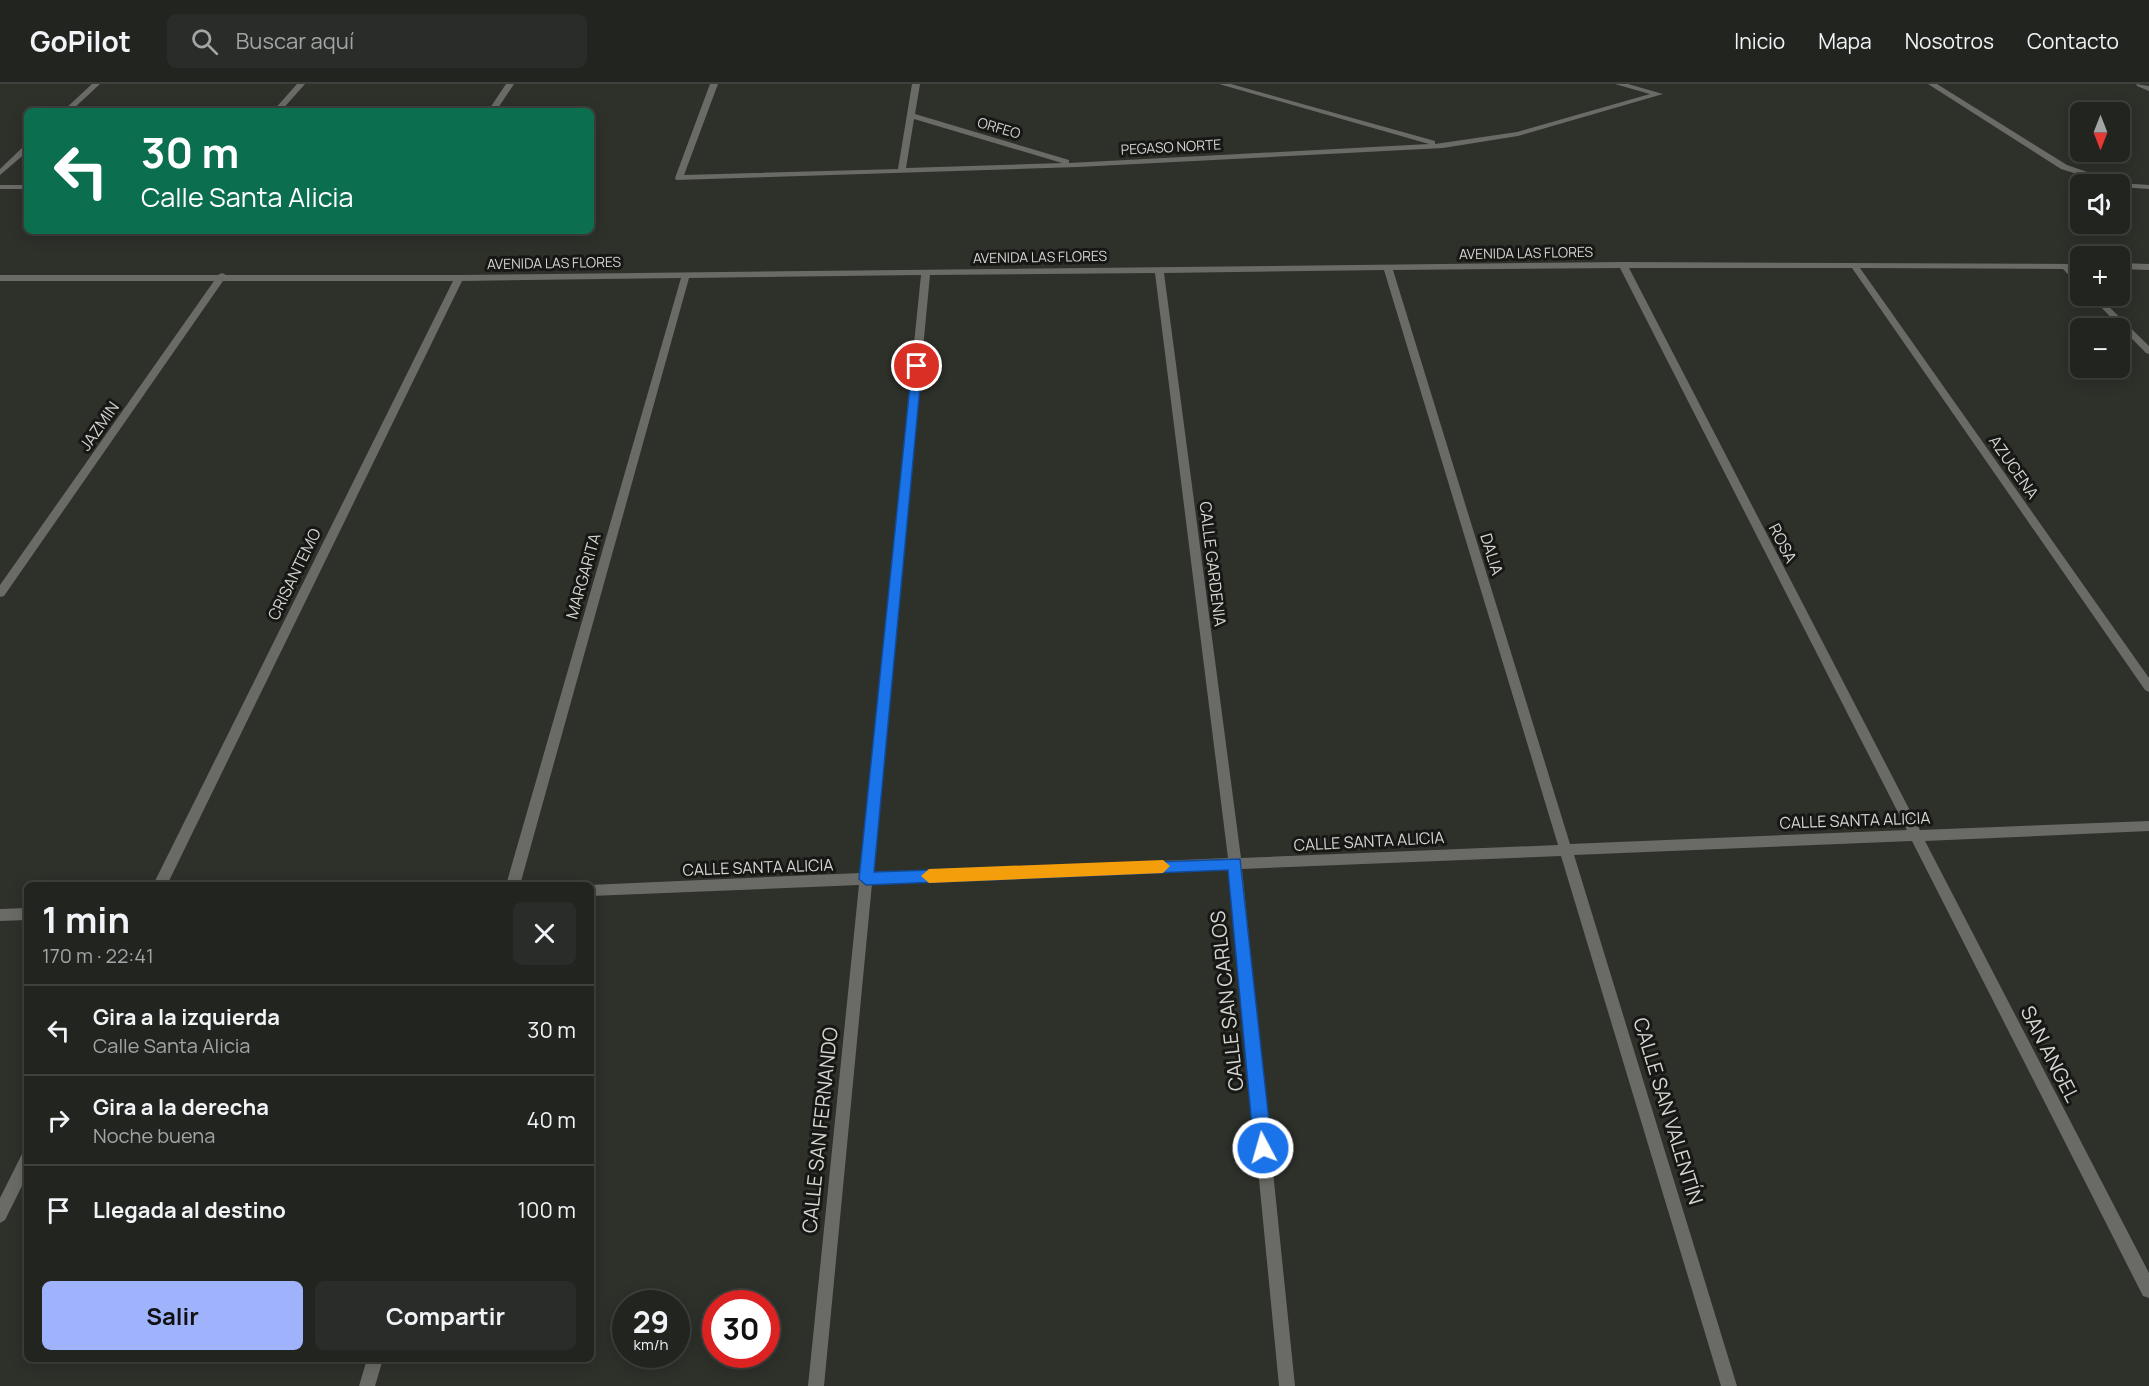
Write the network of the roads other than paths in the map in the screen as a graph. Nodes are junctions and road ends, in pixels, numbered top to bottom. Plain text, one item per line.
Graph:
1 (96, 84) edge
2 (302, 84) edge
3 (510, 84) edge
4 (714, 84) edge
5 (916, 84) edge
6 (1222, 84) edge
7 (1619, 84) edge
8 (1932, 84) edge
9 (2140, 84) edge
10 (2149, 89) edge
11 (70, 108) edge
12 (280, 108) edge
13 (494, 108) edge
14 (912, 116) junction
15 (1443, 146) junction
16 (24, 151) edge
17 (1078, 165) junction
18 (902, 169) junction
19 (0, 173) edge
20 (2085, 174) edge
21 (2130, 186) edge
22 (0, 187) edge
23 (2149, 187) edge
24 (24, 188) edge
25 (1623, 265) junction
26 (1854, 265) junction
27 (2065, 266) junction
28 (2070, 266) edge
29 (2130, 266) edge
30 (2149, 267) edge
31 (1388, 268) junction
32 (1159, 269) junction
33 (2070, 271) edge
34 (926, 273) junction
35 (686, 275) junction
36 (222, 276) junction
37 (0, 278) edge
38 (459, 278) junction
39 (2104, 306) edge
40 (2149, 351) edge
41 (0, 593) edge
42 (2149, 687) edge
43 (2149, 826) edge
44 (1916, 834) junction
45 (1566, 849) junction
46 (1235, 863) junction
47 (866, 879) junction
48 (161, 882) edge
49 (514, 882) edge
50 (594, 890) edge
51 (24, 914) edge
52 (0, 915) edge
53 (24, 1165) edge
54 (0, 1215) edge
55 (2149, 1290) edge
56 (374, 1362) edge
57 (367, 1386) edge
58 (816, 1386) edge
59 (1287, 1386) edge
60 (1729, 1386) edge

1 - 11 street
2 - 12 street
3 - 13 street
4 - 18 street, PEGASO NORTE
5 - 14 street
6 - 15 street
7 - 15 street, PEGASO NORTE
8 - 20 street
9 - 10 street
14 - 17 street, ORFEO
14 - 18 street
15 - 17 street, PEGASO NORTE
16 - 19 street
17 - 18 street, PEGASO NORTE
21 - 23 street
22 - 24 street
25 - 26 street, AVENIDA LAS FLORES
25 - 31 street, AVENIDA LAS FLORES
25 - 44 street, ROSA
26 - 27 street, AVENIDA LAS FLORES
26 - 42 street, AZUCENA
27 - 28 street, AVENIDA LAS FLORES
27 - 33 street
29 - 30 street
31 - 32 street, AVENIDA LAS FLORES
31 - 45 street, DALIA
32 - 34 street, AVENIDA LAS FLORES
32 - 46 street, CALLE GARDENIA
34 - 35 street, AVENIDA LAS FLORES
34 - 47 street, CALLE SAN FERNANDO
35 - 38 street, AVENIDA LAS FLORES
35 - 49 street, MARGARITA
36 - 37 street, AVENIDA LAS FLORES
36 - 38 street, AVENIDA LAS FLORES
36 - 41 street, JAZMIN
38 - 48 street, CRISANTEMO
39 - 40 street
43 - 44 street, CALLE SANTA ALICIA
44 - 45 street, CALLE SANTA ALICIA
44 - 55 street, SAN ANGEL
45 - 46 street, CALLE SANTA ALICIA
45 - 60 street, CALLE SAN VALENTÍN
46 - 47 street, CALLE SANTA ALICIA
46 - 59 street, CALLE SAN CARLOS
47 - 50 street, CALLE SANTA ALICIA
47 - 58 street, CALLE SAN FERNANDO
51 - 52 street
53 - 54 street
56 - 57 street

